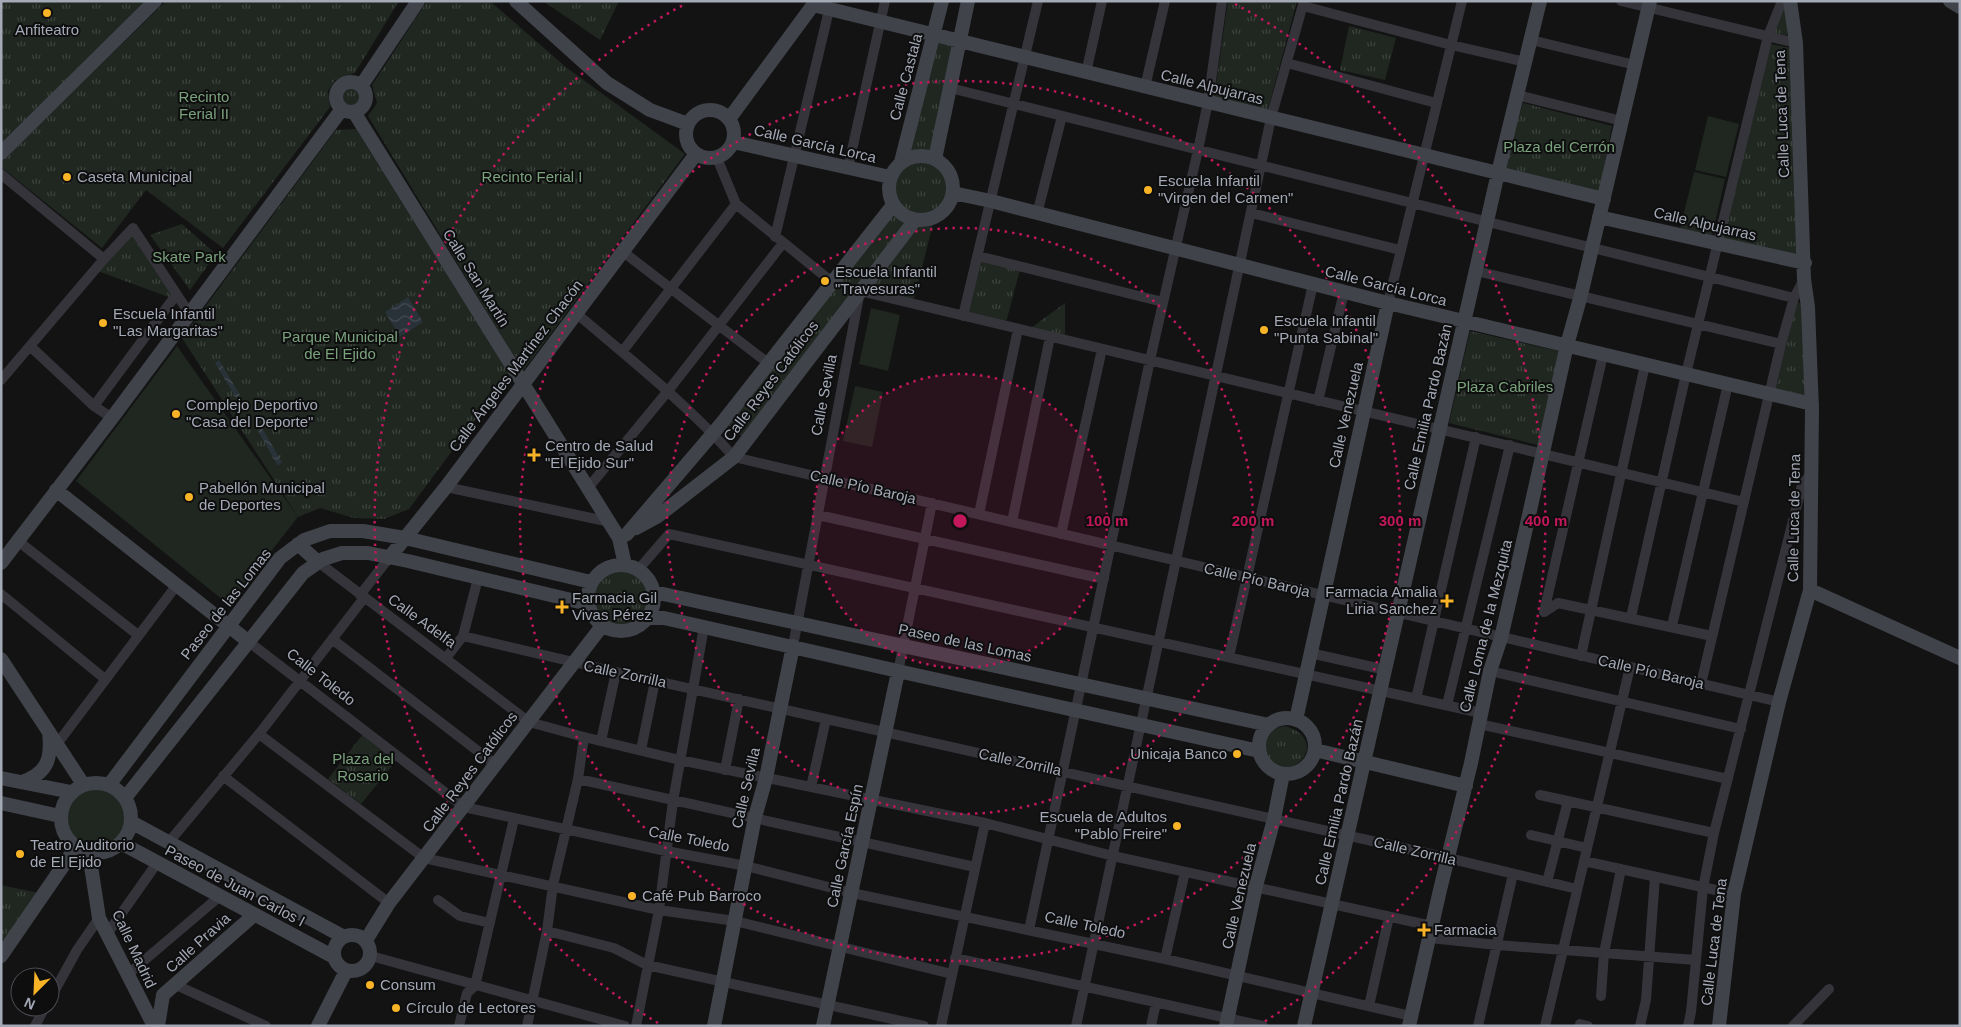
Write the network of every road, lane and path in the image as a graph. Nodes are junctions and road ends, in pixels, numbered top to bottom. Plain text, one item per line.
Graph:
1 (155, 1) edge
2 (418, 1) edge
3 (516, 1) edge
4 (885, 1) edge
5 (942, 1) edge
6 (968, 1) edge
7 (1038, 1) edge
8 (1102, 1) edge
9 (1165, 1) edge
10 (1222, 1) edge
11 (1462, 1) edge
12 (1540, 1) edge
13 (1621, 1) edge
14 (1782, 1) edge
15 (1790, 1) edge
16 (1950, 1) edge
17 (814, 3) edge
18 (1304, 3) edge
19 (1649, 5) edge
20 (1960, 7) edge
21 (829, 10) junction
22 (880, 22) junction
23 (935, 35) junction
24 (1768, 36) junction
25 (1530, 40) junction
26 (958, 42) junction
27 (1796, 43) junction
28 (1451, 45) junction
29 (1025, 58) junction
30 (1525, 62) junction
31 (1287, 63) junction
32 (1635, 65) junction
33 (1086, 73) junction
34 (361, 86) junction
35 (1145, 87) junction
36 (950, 88) junction
37 (1517, 95) junction
38 (1208, 102) junction
39 (1436, 103) junction
40 (1014, 105) junction
41 (348, 111) junction
42 (1062, 116) junction
43 (1271, 118) junction
44 (729, 119) junction
45 (1622, 121) junction
46 (688, 124) junction
47 (733, 142) junction
48 (1198, 150) junction
49 (1, 153) edge
50 (696, 154) junction
51 (1423, 155) junction
52 (795, 156) junction
53 (717, 158) junction
54 (935, 159) junction
55 (901, 162) junction
56 (1261, 166) junction
57 (848, 168) junction
58 (1498, 173) junction
59 (1, 174) edge
60 (890, 177) junction
61 (953, 194) junction
62 (1604, 199) junction
63 (991, 201) junction
64 (736, 204) junction
65 (1411, 204) junction
66 (893, 205) junction
67 (1251, 213) junction
68 (1037, 214) junction
69 (1599, 217) junction
70 (915, 220) junction
71 (1487, 222) junction
72 (779, 240) junction
73 (1718, 244) junction
74 (1592, 248) junction
75 (1176, 250) junction
76 (1400, 250) junction
77 (622, 251) junction
78 (978, 256) junction
79 (104, 259) junction
80 (1804, 263) junction
81 (1240, 265) junction
82 (1476, 271) junction
83 (1710, 277) junction
84 (1804, 279) junction
85 (832, 282) junction
86 (1313, 284) junction
87 (672, 288) junction
88 (860, 291) junction
89 (1344, 292) junction
90 (176, 295) junction
91 (1581, 295) junction
92 (1794, 298) junction
93 (1163, 302) junction
94 (1388, 303) junction
95 (189, 313) junction
96 (576, 313) junction
97 (963, 316) junction
98 (1464, 322) junction
99 (1698, 324) junction
100 (720, 325) junction
101 (1018, 329) junction
102 (1050, 336) junction
103 (1781, 344) junction
104 (1567, 345) junction
105 (30, 346) junction
106 (1102, 349) junction
107 (622, 352) junction
108 (1603, 355) junction
109 (1150, 360) junction
110 (768, 363) junction
111 (1645, 364) junction
112 (1686, 374) junction
113 (1216, 376) junction
114 (1, 380) edge
115 (522, 384) junction
116 (1728, 384) junction
117 (668, 391) junction
118 (1289, 393) junction
119 (1770, 394) junction
120 (1318, 401) junction
121 (1812, 404) junction
122 (94, 406) junction
123 (1364, 412) junction
124 (112, 418) junction
125 (1441, 429) junction
126 (713, 433) junction
127 (1476, 437) junction
128 (1510, 445) junction
129 (1543, 454) junction
130 (734, 456) junction
131 (1579, 463) junction
132 (1621, 473) junction
133 (1811, 474) junction
134 (825, 478) junction
135 (1662, 483) junction
136 (446, 487) junction
137 (588, 488) junction
138 (56, 490) junction
139 (1703, 492) junction
140 (1744, 502) junction
141 (932, 503) junction
142 (979, 514) junction
143 (818, 516) junction
144 (610, 522) junction
145 (1012, 522) junction
146 (1061, 534) junction
147 (623, 536) junction
148 (405, 538) junction
149 (924, 540) junction
150 (18, 541) junction
151 (298, 544) junction
152 (1111, 545) junction
153 (389, 558) junction
154 (1176, 561) junction
155 (318, 562) junction
156 (1, 563) edge
157 (808, 564) junction
158 (632, 567) junction
159 (478, 578) junction
160 (1248, 578) junction
161 (1104, 579) junction
162 (591, 582) junction
163 (176, 586) junction
164 (915, 588) junction
165 (1810, 590) junction
166 (654, 592) junction
167 (1, 594) edge
168 (1322, 596) junction
169 (362, 597) junction
170 (588, 604) junction
171 (1591, 609) junction
172 (1398, 614) junction
173 (648, 618) junction
174 (1631, 618) junction
175 (798, 622) junction
176 (1433, 622) junction
177 (228, 626) junction
178 (602, 626) junction
179 (1672, 626) junction
180 (704, 627) junction
181 (1094, 627) junction
182 (1466, 630) junction
183 (138, 636) junction
184 (463, 636) junction
185 (1712, 636) junction
186 (1501, 638) junction
187 (332, 639) junction
188 (249, 642) junction
189 (1159, 642) junction
190 (793, 646) junction
191 (903, 646) junction
192 (1310, 653) junction
193 (1581, 656) junction
194 (446, 658) junction
195 (1229, 658) junction
196 (1960, 658) edge
197 (1, 659) edge
198 (574, 663) junction
199 (1630, 667) junction
200 (1386, 670) junction
201 (1490, 671) junction
202 (616, 672) junction
203 (898, 672) junction
204 (1306, 674) junction
205 (105, 679) junction
206 (300, 681) junction
207 (655, 681) junction
208 (1701, 684) junction
209 (1082, 685) junction
210 (693, 688) junction
211 (1381, 691) junction
212 (1749, 695) junction
213 (739, 699) junction
214 (1147, 699) junction
215 (1416, 699) junction
216 (1622, 700) junction
217 (1779, 702) junction
218 (1447, 706) junction
219 (780, 709) junction
220 (1076, 711) junction
221 (1480, 718) junction
222 (826, 719) junction
223 (1296, 720) junction
224 (529, 722) junction
225 (1141, 725) junction
226 (1269, 725) junction
227 (1741, 729) junction
228 (48, 732) junction
229 (886, 732) junction
230 (259, 734) junction
231 (584, 737) junction
232 (602, 741) junction
233 (57, 744) junction
234 (641, 750) junction
235 (1315, 750) junction
236 (1259, 751) junction
237 (1609, 753) junction
238 (680, 760) junction
239 (1365, 762) junction
240 (496, 765) junction
241 (725, 770) junction
242 (1064, 771) junction
243 (1283, 774) junction
244 (222, 776) junction
245 (1, 778) edge
246 (766, 778) junction
247 (578, 779) junction
248 (1728, 779) junction
249 (22, 782) junction
250 (83, 784) junction
251 (109, 785) junction
252 (1128, 786) junction
253 (1466, 786) junction
254 (811, 787) junction
255 (71, 792) junction
256 (1540, 795) dead end
257 (125, 798) junction
258 (871, 800) junction
259 (674, 801) junction
260 (1568, 801) junction
261 (1, 803) edge
262 (464, 807) junction
263 (1596, 808) junction
264 (60, 816) junction
265 (755, 817) junction
266 (514, 819) junction
267 (1274, 819) junction
268 (131, 822) junction
269 (985, 823) junction
270 (566, 829) junction
271 (1714, 833) junction
272 (1531, 835) dead end
273 (1348, 836) junction
274 (1049, 840) junction
275 (1557, 841) junction
276 (170, 842) junction
277 (862, 842) junction
278 (121, 843) junction
279 (1586, 848) junction
280 (82, 850) junction
281 (666, 851) junction
282 (1113, 856) junction
283 (424, 858) junction
284 (1448, 858) junction
285 (1584, 861) junction
286 (157, 863) junction
287 (746, 866) junction
288 (976, 867) junction
289 (1621, 869) junction
290 (1186, 872) junction
291 (1513, 874) junction
292 (500, 876) junction
293 (1655, 877) junction
294 (1547, 882) junction
295 (553, 885) junction
296 (1256, 886) junction
297 (1703, 888) junction
298 (1577, 889) junction
299 (852, 893) junction
300 (1734, 894) junction
301 (220, 896) junction
302 (438, 900) dead end
303 (389, 903) junction
304 (1332, 904) junction
305 (659, 910) junction
306 (254, 915) junction
307 (964, 917) junction
308 (1389, 917) junction
309 (99, 918) junction
310 (735, 921) junction
311 (490, 923) junction
312 (547, 930) junction
313 (1029, 930) junction
314 (1431, 932) junction
315 (107, 934) junction
316 (344, 937) junction
317 (366, 940) junction
318 (1094, 944) junction
319 (1497, 945) junction
320 (840, 948) junction
321 (1562, 950) junction
322 (1604, 953) junction
323 (1, 956) edge
324 (371, 956) junction
325 (334, 957) junction
326 (1648, 957) junction
327 (955, 958) junction
328 (1165, 959) junction
329 (1696, 960) junction
330 (648, 965) junction
331 (346, 971) junction
332 (952, 974) junction
333 (127, 975) junction
334 (1237, 976) junction
335 (60, 981) edge
336 (723, 981) junction
337 (176, 985) junction
338 (475, 986) junction
339 (1084, 988) junction
340 (1829, 989) dead end
341 (1313, 994) junction
342 (164, 995) joint
343 (1601, 996) dead end
344 (532, 1002) junction
345 (1156, 1003) junction
346 (828, 1004) junction
347 (1369, 1006) junction
348 (1410, 1021) edge
349 (1226, 1022) edge
350 (156, 1026) edge
351 (266, 1026) edge
352 (318, 1026) edge
353 (459, 1026) edge
354 (527, 1026) edge
355 (625, 1026) edge
356 (636, 1026) edge
357 (714, 1026) edge
358 (823, 1026) edge
359 (924, 1026) edge
360 (941, 1026) edge
361 (1076, 1026) edge
362 (1151, 1026) edge
363 (1263, 1026) edge
364 (1304, 1026) edge
365 (1478, 1026) edge
366 (1545, 1026) edge
367 (1640, 1026) edge
368 (1688, 1026) edge
369 (1719, 1026) edge
370 (1793, 1026) edge

1 - 49 street
2 - 34 street
3 - 46 street
4 - 22 street
5 - 23 street, Calle Castala
6 - 26 street
7 - 29 street
8 - 33 street
9 - 35 street
10 - 38 street
11 - 28 street, Calle Venezuela
12 - 25 street, Calle Emilia Pardo Bazán
13 - 19 street
14 - 24 street
15 - 27 street, Calle Luca de Tena
16 - 20 street
17 - 21 street, Calle Alpujarras
17 - 44 street
18 - 28 street
18 - 31 street
19 - 24 street
19 - 32 street, Calle Loma de la Mezquita
21 - 22 street, Calle Alpujarras
21 - 52 street
22 - 23 street, Calle Alpujarras
22 - 57 street
23 - 26 street, Calle Alpujarras
23 - 55 street, Calle Castala
24 - 27 street
24 - 73 street
25 - 30 street, Calle Emilia Pardo Bazán
25 - 32 street
26 - 29 street, Calle Alpujarras
26 - 36 street
27 - 80 street, Calle Luca de Tena
28 - 30 street
28 - 39 street, Calle Venezuela
29 - 33 street, Calle Alpujarras
29 - 40 street
30 - 37 street, Calle Emilia Pardo Bazán
31 - 39 street
31 - 43 street
32 - 45 street, Calle Loma de la Mezquita
33 - 35 street, Calle Alpujarras
34 - 41 street
34 - 41 street
35 - 38 street, Calle Alpujarras
36 - 40 street
36 - 54 street
37 - 45 street
37 - 58 street, Calle Emilia Pardo Bazán
38 - 43 street, Calle Alpujarras
38 - 48 street
39 - 51 street, Calle Venezuela
40 - 42 street
40 - 63 street
41 - 95 street
41 - 115 street, Calle San Martín
42 - 48 street
42 - 68 street
43 - 51 street, Calle Alpujarras
43 - 56 street
44 - 46 street
44 - 47 street
45 - 62 street, Calle Loma de la Mezquita
46 - 50 street
47 - 52 street, Calle García Lorca
47 - 53 street
48 - 56 street
48 - 75 street
50 - 53 street
50 - 77 street, Calle Ángeles Martínez Chacón
51 - 58 street, Calle Alpujarras
51 - 65 street, Calle Venezuela
52 - 57 street, Calle García Lorca
52 - 72 street
53 - 64 street
54 - 55 street
54 - 61 street
55 - 60 street
56 - 65 street
56 - 67 street
57 - 60 street, Calle García Lorca
58 - 62 street, Calle Alpujarras
58 - 71 street, Calle Emilia Pardo Bazán
59 - 79 street
60 - 66 street
61 - 63 street, Calle García Lorca
61 - 70 street
62 - 69 street, Calle Loma de la Mezquita
63 - 68 street, Calle García Lorca
63 - 78 street
64 - 72 street
64 - 87 street
65 - 71 street
65 - 76 street, Calle Venezuela
66 - 70 street
66 - 85 street, Calle Reyes Católicos
67 - 76 street
67 - 81 street
68 - 75 street, Calle García Lorca
69 - 73 street, Calle Alpujarras
69 - 74 street, Calle Loma de la Mezquita
70 - 88 street, Calle Reyes Católicos
71 - 74 street
71 - 82 street, Calle Emilia Pardo Bazán
72 - 85 street
72 - 100 street
73 - 80 street, Calle Alpujarras
73 - 83 street
74 - 83 street
74 - 91 street, Calle Loma de la Mezquita
75 - 81 street, Calle García Lorca
75 - 93 street
76 - 94 street, Calle Venezuela
77 - 87 street
77 - 96 street, Calle Ángeles Martínez Chacón
78 - 93 street
78 - 97 street
79 - 90 street
79 - 105 street
80 - 84 street, Calle Luca de Tena
81 - 86 street, Calle García Lorca
81 - 113 street
82 - 91 street
82 - 98 street, Calle Emilia Pardo Bazán
83 - 92 street
83 - 99 street
84 - 92 street
84 - 121 street, Calle Luca de Tena
85 - 110 street, Calle Reyes Católicos
86 - 89 street, Calle García Lorca
86 - 118 street
87 - 100 street
87 - 107 street
88 - 97 street
88 - 130 street, Calle Reyes Católicos
88 - 134 street, Calle Sevilla
89 - 94 street, Calle García Lorca
89 - 120 street
90 - 95 street
90 - 122 street
91 - 99 street
91 - 104 street, Calle Loma de la Mezquita
92 - 103 street
93 - 109 street
94 - 98 street, Calle García Lorca
94 - 123 street, Calle Venezuela
95 - 124 street
96 - 107 street
96 - 115 street, Calle Ángeles Martínez Chacón
97 - 101 street
98 - 104 street, Calle García Lorca
98 - 125 street, Calle Emilia Pardo Bazán
99 - 103 street
99 - 112 street
100 - 110 street
100 - 117 street
101 - 102 street
101 - 142 street
102 - 106 street
102 - 145 street
103 - 119 street
104 - 108 street, Calle García Lorca
104 - 129 street, Calle Loma de la Mezquita
105 - 114 street
105 - 122 street
106 - 109 street
106 - 146 street
107 - 117 street
108 - 111 street, Calle García Lorca
108 - 131 street
109 - 113 street
109 - 152 street
110 - 126 street, Calle Reyes Católicos
111 - 112 street, Calle García Lorca
111 - 132 street
112 - 116 street, Calle García Lorca
112 - 135 street
113 - 118 street
113 - 154 street
115 - 136 street, Calle Ángeles Martínez Chacón
115 - 137 street, Calle San Martín
116 - 119 street, Calle García Lorca
116 - 139 street
117 - 126 street
117 - 137 street
118 - 120 street
118 - 160 street
119 - 121 street, Calle García Lorca
119 - 140 street
120 - 123 street
121 - 133 street, Calle Luca de Tena
122 - 124 street
123 - 125 street
123 - 168 street, Calle Venezuela
124 - 138 street
125 - 127 street
125 - 172 street, Calle Emilia Pardo Bazán
126 - 130 street
126 - 147 street, Calle Reyes Católicos
127 - 128 street
127 - 176 street
128 - 129 street
128 - 182 street
129 - 131 street
129 - 186 street, Calle Loma de la Mezquita
130 - 134 street, Calle Pío Baroja
130 - 147 street, Calle Reyes Católicos
131 - 132 street
131 - 171 street
132 - 135 street
132 - 171 street
133 - 165 street, Calle Luca de Tena
133 - 212 street
134 - 141 street, Calle Pío Baroja
134 - 143 street, Calle Sevilla
135 - 139 street
135 - 174 street
136 - 144 street
136 - 148 street, Calle Ángeles Martínez Chacón
137 - 144 street, Calle San Martín
138 - 150 street
138 - 163 street, Calle Toledo
139 - 140 street
139 - 179 street
140 - 185 street
141 - 142 street, Calle Pío Baroja
141 - 149 street
142 - 145 street, Calle Pío Baroja
143 - 149 street
143 - 157 street, Calle Sevilla
144 - 147 street, Calle San Martín
145 - 146 street, Calle Pío Baroja
146 - 152 street, Calle Pío Baroja
147 - 158 street, Calle San Martín
148 - 151 street, Paseo de las Lomas
148 - 153 street, Calle Ángeles Martínez Chacón
148 - 162 street, Paseo de las Lomas
149 - 161 street
149 - 164 street
150 - 156 street
150 - 183 street
151 - 155 street, Calle Adelfa
151 - 177 street, Paseo de las Lomas
152 - 154 street, Calle Pío Baroja
152 - 161 street
153 - 155 street
153 - 159 street
153 - 169 street, Calle Ángeles Martínez Chacón
154 - 160 street, Calle Pío Baroja
154 - 189 street
155 - 169 street, Calle Adelfa
155 - 188 street
157 - 158 street
157 - 164 street
157 - 175 street, Calle Sevilla
158 - 162 street
158 - 166 street
159 - 170 street
159 - 184 street
160 - 168 street, Calle Pío Baroja
160 - 195 street
161 - 181 street
162 - 170 street
163 - 177 street, Calle Toledo
163 - 183 street
164 - 181 street
164 - 191 street
165 - 196 street
165 - 217 street, Calle Luca de Tena
166 - 173 street
166 - 175 street, Paseo de las Lomas
167 - 205 street
168 - 172 street, Calle Pío Baroja
168 - 192 street, Calle Venezuela
169 - 187 street, Calle Ángeles Martínez Chacón
169 - 194 street, Calle Adelfa
170 - 178 street
171 - 174 street
171 - 193 street
172 - 176 street, Calle Pío Baroja
172 - 200 street, Calle Emilia Pardo Bazán
173 - 178 street
173 - 180 street
174 - 179 street
175 - 190 street, Calle Sevilla
175 - 191 street, Paseo de las Lomas
176 - 182 street, Calle Pío Baroja
176 - 215 street
177 - 188 street, Calle Toledo
177 - 251 street, Paseo de las Lomas
178 - 198 street, Calle Reyes Católicos
179 - 185 street
180 - 190 street
180 - 210 street
181 - 189 street
181 - 209 street
182 - 186 street, Calle Pío Baroja
182 - 218 street
183 - 205 street
184 - 194 street
184 - 198 street, Calle Zorrilla
185 - 208 street
186 - 193 street, Calle Pío Baroja
186 - 201 street, Calle Loma de la Mezquita
187 - 206 street, Calle Ángeles Martínez Chacón
187 - 240 street
188 - 206 street, Calle Toledo
188 - 257 street
189 - 195 street
189 - 214 street
190 - 203 street
190 - 219 street, Calle Sevilla
191 - 203 street
191 - 209 street, Paseo de las Lomas
192 - 200 street
192 - 204 street, Calle Venezuela
193 - 199 street, Calle Pío Baroja
194 - 224 street, Calle Adelfa
195 - 204 street
197 - 228 street
198 - 202 street, Calle Zorrilla
198 - 224 street, Calle Reyes Católicos
199 - 208 street, Calle Pío Baroja
199 - 216 street
200 - 211 street, Calle Emilia Pardo Bazán
201 - 216 street
201 - 221 street, Calle Loma de la Mezquita
202 - 207 street, Calle Zorrilla
202 - 232 street
203 - 220 street
203 - 229 street, Calle García Espín
204 - 211 street
204 - 223 street, Calle Venezuela
205 - 233 street
206 - 230 street, Calle Ángeles Martínez Chacón
206 - 262 street, Calle Toledo
207 - 210 street, Calle Zorrilla
207 - 234 street
208 - 212 street, Calle Pío Baroja
209 - 214 street, Paseo de las Lomas
209 - 220 street
210 - 213 street, Calle Zorrilla
210 - 238 street
211 - 215 street
211 - 239 street, Calle Emilia Pardo Bazán
212 - 217 street, Calle Pío Baroja
212 - 227 street
213 - 219 street, Calle Zorrilla
213 - 241 street
214 - 225 street
214 - 226 street, Paseo de las Lomas
215 - 218 street
216 - 227 street
216 - 237 street
217 - 300 street, Calle Luca de Tena
218 - 221 street
219 - 222 street, Calle Zorrilla
219 - 246 street, Calle Sevilla
220 - 225 street
220 - 242 street
221 - 237 street
221 - 253 street, Calle Loma de la Mezquita
222 - 229 street, Calle Zorrilla
222 - 254 street
223 - 226 street
223 - 235 street
224 - 231 street
224 - 240 street, Calle Reyes Católicos
225 - 236 street
225 - 252 street
226 - 236 street
227 - 248 street
228 - 233 street
228 - 249 street
229 - 242 street, Calle Zorrilla
229 - 258 street, Calle García Espín
230 - 244 street, Calle Ángeles Martínez Chacón
230 - 283 street
231 - 232 street
231 - 247 street
232 - 234 street
233 - 250 street
234 - 238 street
235 - 239 street
235 - 243 street
236 - 243 street
237 - 248 street
237 - 263 street
238 - 241 street
238 - 259 street
239 - 253 street
239 - 273 street, Calle Emilia Pardo Bazán
240 - 262 street, Calle Reyes Católicos
241 - 246 street
242 - 252 street, Calle Zorrilla
242 - 274 street
243 - 267 street, Calle Venezuela
244 - 276 street, Calle Ángeles Martínez Chacón
244 - 303 street
245 - 249 street
246 - 254 street
246 - 265 street, Calle Sevilla
247 - 259 street
247 - 270 street
248 - 271 street
249 - 255 street
250 - 251 street
250 - 255 street
251 - 257 street
252 - 267 street, Calle Zorrilla
252 - 282 street
253 - 284 street, Calle Loma de la Mezquita
254 - 258 street
255 - 264 street
256 - 260 street
257 - 268 street
258 - 269 street
258 - 277 street, Calle García Espín
259 - 265 street
259 - 281 street
260 - 263 street
260 - 275 street
261 - 264 street
262 - 266 street, Calle Toledo
262 - 283 street, Calle Reyes Católicos
263 - 271 street
263 - 279 street
264 - 280 street
265 - 277 street
265 - 287 street, Calle Sevilla
266 - 270 street, Calle Toledo
266 - 292 street
267 - 273 street, Calle Zorrilla
267 - 296 street, Calle Venezuela
268 - 276 street, Paseo de Juan Carlos I
268 - 278 street
269 - 274 street
269 - 288 street
270 - 281 street, Calle Toledo
270 - 295 street
271 - 297 street
272 - 275 street
273 - 284 street, Calle Zorrilla
273 - 304 street, Calle Emilia Pardo Bazán
274 - 282 street
274 - 313 street
275 - 279 street
275 - 294 street
276 - 316 street, Paseo de Juan Carlos I
277 - 288 street
277 - 299 street, Calle García Espín
278 - 280 street
278 - 286 street, Paseo de Juan Carlos I
279 - 285 street
280 - 309 street, Calle Madrid
280 - 323 street
281 - 287 street, Calle Toledo
281 - 305 street
282 - 290 street
282 - 318 street
283 - 292 street
283 - 303 street, Calle Reyes Católicos
284 - 291 street, Calle Zorrilla
284 - 314 street, Calle Loma de la Mezquita
285 - 289 street
285 - 298 street
286 - 301 street, Paseo de Juan Carlos I
286 - 315 street
287 - 299 street, Calle Toledo
287 - 310 street, Calle Sevilla
288 - 307 street
289 - 293 street
289 - 322 street
290 - 296 street
290 - 328 street
291 - 294 street, Calle Zorrilla
291 - 319 street
292 - 295 street
292 - 311 street
293 - 297 street
293 - 326 street
294 - 298 street, Calle Zorrilla
295 - 305 street
295 - 312 street
296 - 304 street
296 - 334 street, Calle Venezuela
297 - 300 street
297 - 329 street
298 - 321 street
299 - 307 street, Calle Toledo
299 - 320 street, Calle García Espín
300 - 369 street, Calle Luca de Tena
301 - 306 street, Paseo de Juan Carlos I
301 - 333 street
302 - 311 street
303 - 317 street, Calle Reyes Católicos
304 - 308 street
304 - 341 street, Calle Emilia Pardo Bazán
305 - 310 street
305 - 330 street
306 - 325 street, Paseo de Juan Carlos I
306 - 337 street, Calle Pravia
307 - 313 street, Calle Toledo
307 - 327 street
308 - 314 street
308 - 347 street
309 - 315 street, Calle Madrid
309 - 335 street
310 - 320 street
310 - 336 street, Calle Sevilla
311 - 338 street
312 - 330 street
312 - 344 street
313 - 318 street, Calle Toledo
314 - 319 street
314 - 348 street, Calle Loma de la Mezquita
315 - 333 street, Calle Madrid
316 - 317 street
316 - 325 street
317 - 324 street
318 - 328 street, Calle Toledo
318 - 339 street
319 - 321 street
319 - 365 street
320 - 332 street
320 - 346 street, Calle García Espín
321 - 322 street
321 - 366 street
322 - 326 street
322 - 343 street
324 - 331 street
324 - 338 street
325 - 331 street
326 - 329 street
326 - 367 street
327 - 332 street
327 - 339 street
328 - 334 street, Calle Toledo
329 - 368 street
330 - 336 street
330 - 356 street
331 - 352 street
332 - 360 street
333 - 350 street, Calle Madrid
334 - 341 street, Calle Toledo
334 - 349 street, Calle Venezuela
336 - 346 street
336 - 357 street, Calle Sevilla
337 - 342 street, Calle Pravia
337 - 351 street
338 - 344 street
338 - 353 street
339 - 345 street
339 - 361 street
340 - 370 street
341 - 347 street, Calle Toledo
341 - 364 street, Calle Emilia Pardo Bazán
342 - 350 street, Calle Madrid
344 - 354 street
344 - 355 street
345 - 349 street
345 - 362 street
346 - 358 street, Calle García Espín
346 - 359 street
347 - 348 street, Calle Toledo
349 - 363 street

